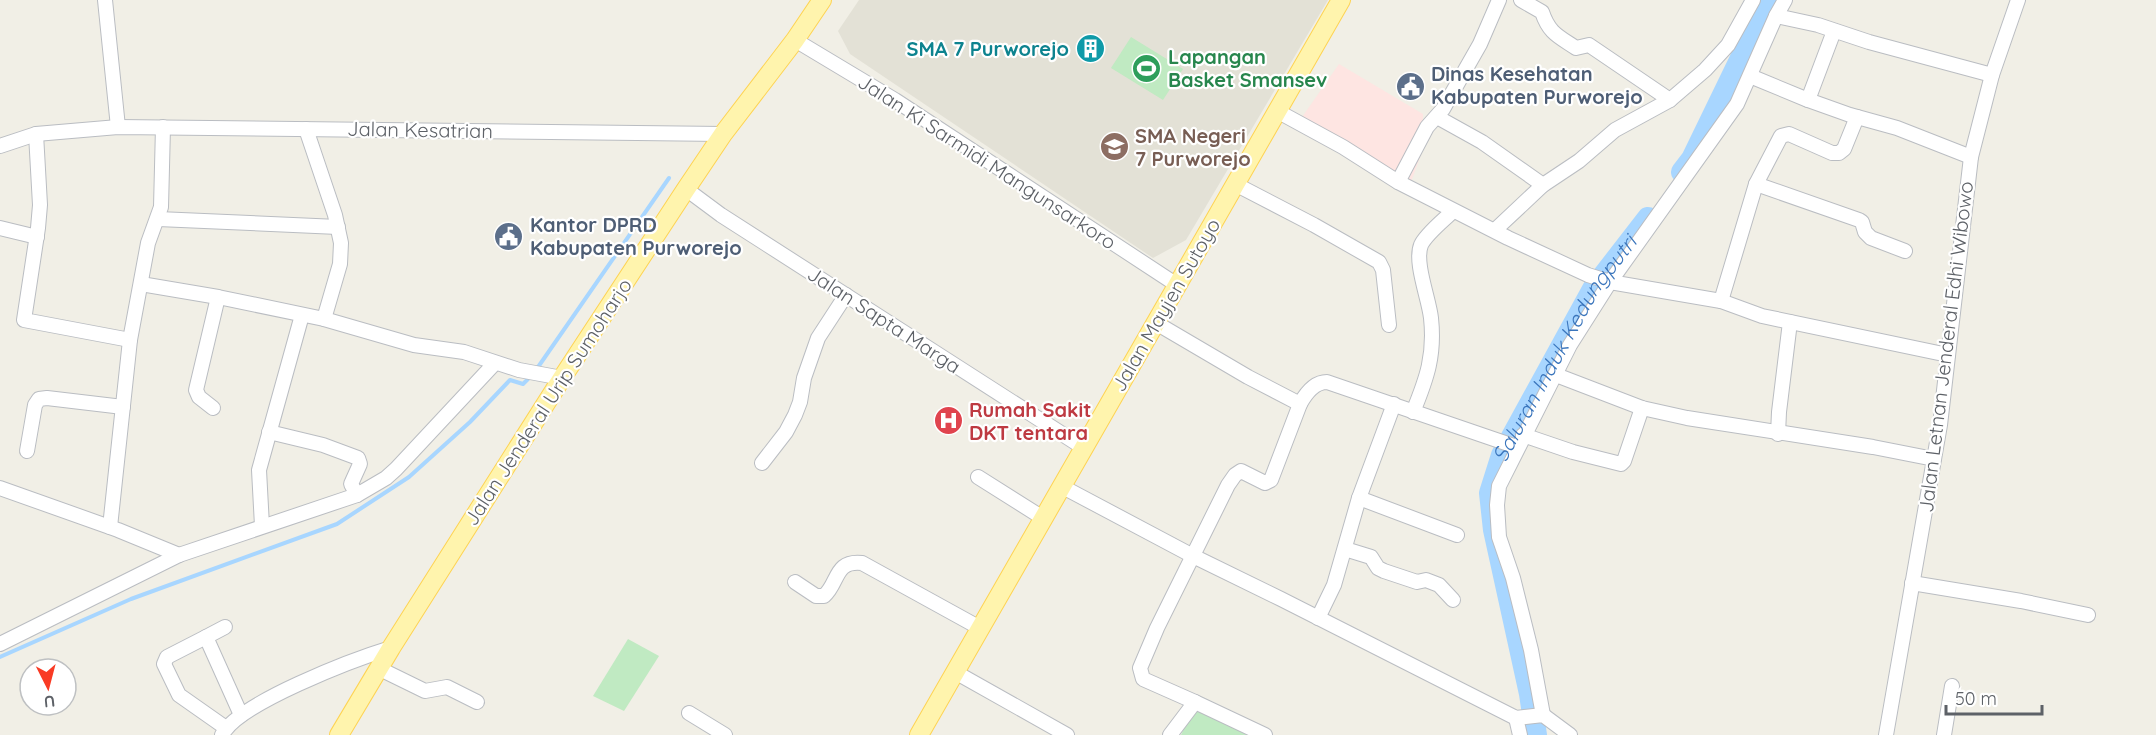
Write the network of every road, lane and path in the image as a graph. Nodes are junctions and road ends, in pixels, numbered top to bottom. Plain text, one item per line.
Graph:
1 (105, 0) edge
2 (822, 0) edge
3 (1341, 0) edge
4 (1499, 0) edge
5 (1521, 0) edge
6 (1751, 0) edge
7 (1785, 0) edge
8 (2013, 1) edge
9 (811, 9) edge
10 (1776, 16) junction
11 (1834, 31) junction
12 (795, 40) junction
13 (1992, 75) junction
14 (1750, 76) junction
15 (1670, 100) junction
16 (1808, 100) junction
17 (1277, 111) junction
18 (1437, 117) junction
19 (1857, 117) junction
20 (118, 127) junction
21 (163, 128) junction
22 (306, 129) junction
23 (36, 134) junction
24 (723, 134) junction
25 (0, 146) edge
26 (1971, 157) junction
27 (1398, 182) junction
28 (1235, 184) junction
29 (1756, 184) junction
30 (1543, 185) junction
31 (686, 189) junction
32 (1453, 211) junction
33 (158, 219) junction
34 (338, 227) junction
35 (0, 228) edge
36 (1495, 230) junction
37 (37, 237) junction
38 (1905, 251) dead end
39 (1607, 281) junction
40 (141, 284) junction
41 (1177, 285) junction
42 (846, 295) junction
43 (218, 297) junction
44 (1721, 301) junction
45 (302, 315) junction
46 (324, 319) junction
47 (1790, 322) junction
48 (1155, 323) junction
49 (1389, 325) dead end
50 (130, 340) junction
51 (1948, 355) junction
52 (495, 363) junction
53 (1556, 375) junction
54 (555, 377) junction
55 (1300, 404) junction
56 (1394, 404) junction
57 (123, 406) junction
58 (213, 408) dead end
59 (1642, 408) junction
60 (1413, 412) junction
61 (269, 432) junction
62 (1778, 434) junction
63 (1513, 443) junction
64 (1084, 448) junction
65 (27, 451) dead end
66 (1934, 459) junction
67 (762, 463) dead end
68 (978, 477) dead end
69 (1061, 486) junction
70 (0, 488) edge
71 (357, 495) junction
72 (1359, 498) junction
73 (1043, 518) junction
74 (262, 526) junction
75 (110, 527) junction
76 (1457, 535) dead end
77 (1345, 549) junction
78 (178, 555) junction
79 (1193, 556) junction
80 (795, 582) dead end
81 (1912, 583) junction
82 (1453, 600) dead end
83 (2088, 615) dead end
84 (1318, 618) junction
85 (225, 627) dead end
86 (980, 628) junction
87 (206, 637) junction
88 (0, 644) edge
89 (391, 648) junction
90 (378, 668) junction
91 (955, 672) junction
92 (1952, 686) dead end
93 (477, 702) dead end
94 (1195, 702) junction
95 (689, 713) dead end
96 (241, 715) junction
97 (1531, 716) junction
98 (224, 731) edge
99 (339, 735) edge
100 (725, 735) edge
101 (918, 735) edge
102 (1067, 735) edge
103 (1170, 735) edge
104 (1265, 735) edge
105 (1520, 735) edge
106 (1570, 735) edge
107 (1886, 735) edge
108 (1944, 735) edge

1 - 20 street
2 - 9 main road, Jalan Jenderal Urip Sumoharjo
3 - 17 main road, Jalan Mayjen Sutoyo
4 - 18 street
5 - 15 street
6 - 15 street
7 - 10 street
8 - 13 street, Jalan Letnan Jenderal Edhi Wibowo
9 - 12 main road, Jalan Jenderal Urip Sumoharjo
10 - 11 street
10 - 14 street
11 - 13 street
11 - 16 street
12 - 24 main road, Jalan Jenderal Urip Sumoharjo
12 - 41 street, Jalan Ki Sarmidi Mangunsarkoro
13 - 26 street, Jalan Letnan Jenderal Edhi Wibowo
14 - 16 street
14 - 39 street
15 - 30 street
16 - 19 street
17 - 27 street
17 - 28 main road, Jalan Mayjen Sutoyo
18 - 27 street
18 - 30 street
19 - 26 street
19 - 29 street
20 - 21 street, Jalan Kesatrian
20 - 23 street, Jalan Kesatrian
21 - 22 street, Jalan Kesatrian
21 - 33 street
22 - 24 street, Jalan Kesatrian
22 - 34 street
23 - 25 street, Jalan Kesatrian
23 - 37 street
24 - 31 main road, Jalan Jenderal Urip Sumoharjo
26 - 51 street, Jalan Letnan Jenderal Edhi Wibowo
27 - 32 street
28 - 41 main road, Jalan Mayjen Sutoyo
28 - 49 street
29 - 38 street
29 - 44 street
30 - 36 street
31 - 42 street, Jalan Sapta Marga
31 - 54 main road, Jalan Jenderal Urip Sumoharjo
32 - 36 street
32 - 60 street
33 - 34 street
33 - 40 street
34 - 46 street
35 - 37 street
36 - 39 street
37 - 50 street
39 - 44 street
39 - 53 street
40 - 43 street
40 - 50 street
41 - 48 main road, Jalan Mayjen Sutoyo
42 - 64 street, Jalan Sapta Marga
42 - 67 street
43 - 45 street
43 - 58 street
44 - 47 street
45 - 46 street
45 - 61 street
46 - 52 street
47 - 51 street
47 - 62 street
48 - 55 street
48 - 64 main road, Jalan Mayjen Sutoyo
50 - 57 street
51 - 66 street, Jalan Letnan Jenderal Edhi Wibowo
52 - 54 street
52 - 71 street
53 - 59 street
53 - 63 street
54 - 89 main road, Jalan Jenderal Urip Sumoharjo
55 - 56 street
55 - 79 street
56 - 60 street
56 - 72 street
57 - 65 street
57 - 75 street
59 - 62 street
59 - 63 street
60 - 63 street
61 - 71 street
61 - 74 street
62 - 66 street
63 - 97 street
64 - 69 main road, Jalan Mayjen Sutoyo
66 - 81 street, Jalan Letnan Jenderal Edhi Wibowo
68 - 73 street
69 - 73 main road, Jalan Mayjen Sutoyo
69 - 79 street
70 - 75 street
71 - 74 street
72 - 76 street
72 - 77 street
73 - 86 main road, Jalan Mayjen Sutoyo
74 - 78 street
75 - 78 street
77 - 82 street
77 - 84 street
78 - 88 street
79 - 84 street
79 - 94 street
80 - 86 street
81 - 83 street
81 - 107 street, Jalan Letnan Jenderal Edhi Wibowo
84 - 97 street
85 - 87 street
86 - 91 main road, Jalan Mayjen Sutoyo
87 - 96 street
87 - 98 street
89 - 90 main road, Jalan Jenderal Urip Sumoharjo
89 - 96 street
90 - 93 street
90 - 99 main road, Jalan Jenderal Urip Sumoharjo
91 - 101 main road, Jalan Mayjen Sutoyo
91 - 102 street
92 - 108 street
94 - 103 street
94 - 104 street
95 - 100 street
96 - 98 street
97 - 105 street
97 - 106 street

